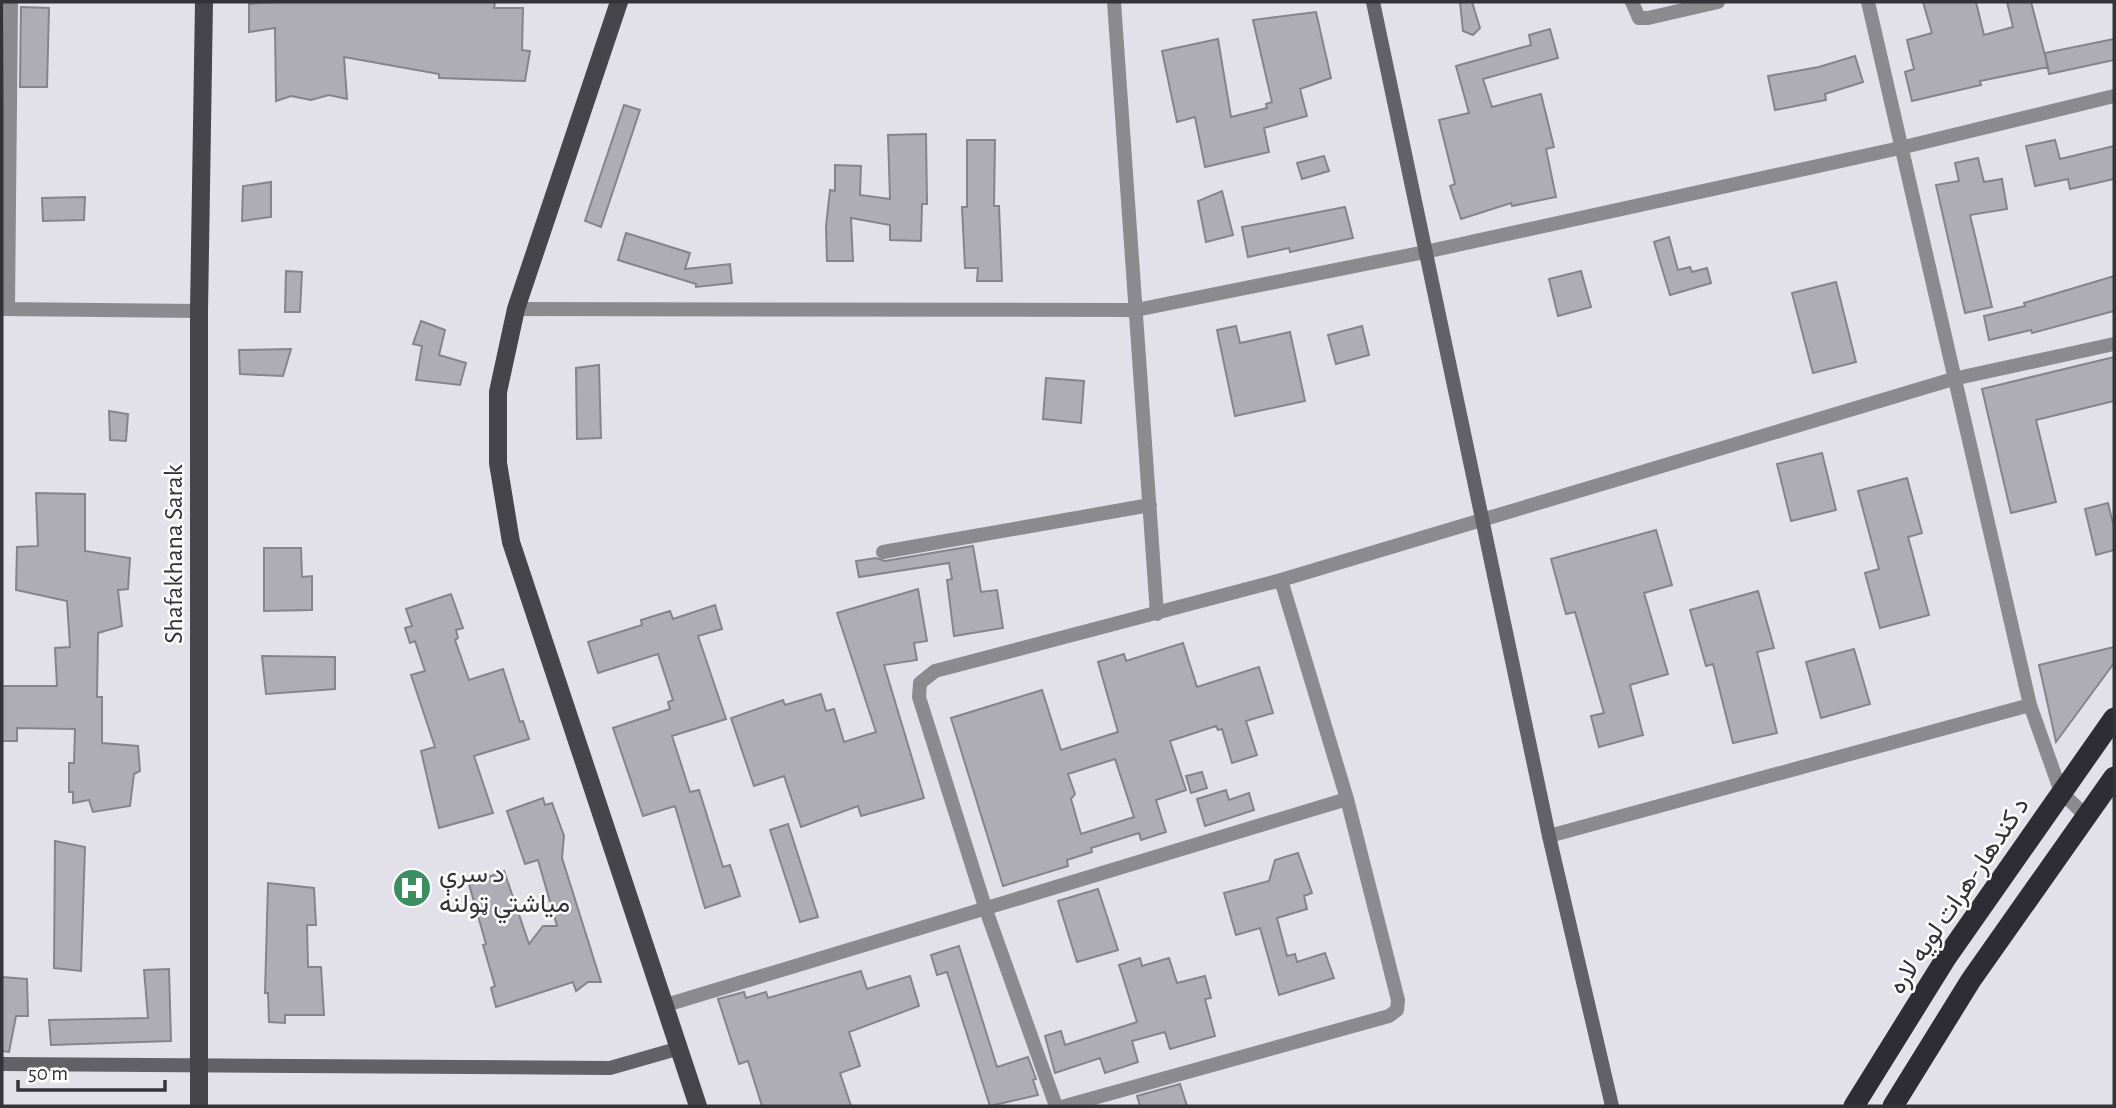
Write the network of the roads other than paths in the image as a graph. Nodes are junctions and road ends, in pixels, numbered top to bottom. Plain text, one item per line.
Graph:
1 (11, 2) edge
2 (204, 2) edge
3 (619, 2) edge
4 (1114, 2) edge
5 (1373, 2) edge
6 (1632, 2) edge
7 (1718, 2) edge
8 (1868, 2) edge
9 (2114, 96) edge
10 (1900, 148) junction
11 (1425, 252) junction
12 (5, 308) edge
13 (516, 309) junction
14 (1136, 310) junction
15 (199, 311) junction
16 (2114, 344) edge
17 (1952, 379) junction
18 (1150, 505) junction
19 (1482, 520) junction
20 (883, 552) dead end
21 (1281, 580) junction
22 (1157, 614) junction
23 (2030, 705) junction
24 (2114, 718) edge
25 (2114, 777) edge
26 (2062, 792) junction
27 (1347, 799) junction
28 (2086, 816) junction
29 (1549, 836) junction
30 (986, 910) junction
31 (666, 1005) junction
32 (680, 1048) junction
33 (2, 1065) edge
34 (199, 1065) junction
35 (199, 1106) edge
36 (698, 1106) edge
37 (1056, 1106) edge
38 (1065, 1106) edge
39 (1612, 1106) edge
40 (1854, 1106) edge
41 (1893, 1106) edge

1 - 12 street
2 - 15 main road, Shafakhana Sarak
3 - 13 main road
4 - 14 street
5 - 11 street
6 - 7 street
8 - 10 street
9 - 10 street
10 - 11 street
10 - 17 street
11 - 14 street
11 - 19 street
12 - 15 street
13 - 14 street
13 - 31 main road
14 - 18 street
15 - 34 main road, Shafakhana Sarak
16 - 17 street
17 - 19 street
17 - 23 street
18 - 20 street
18 - 22 street
19 - 21 street
19 - 29 street
21 - 22 street
21 - 27 street
22 - 30 street
23 - 26 street
23 - 29 street
24 - 26 highway, د کندهار-هرات لويه لاره
25 - 28 highway
26 - 28 street
26 - 40 highway, د کندهار-هرات لويه لاره
27 - 30 street
27 - 38 street
28 - 41 highway
29 - 39 street
30 - 31 street
30 - 37 street
31 - 32 main road
32 - 34 street
32 - 36 main road
33 - 34 street
34 - 35 main road, Shafakhana Sarak

